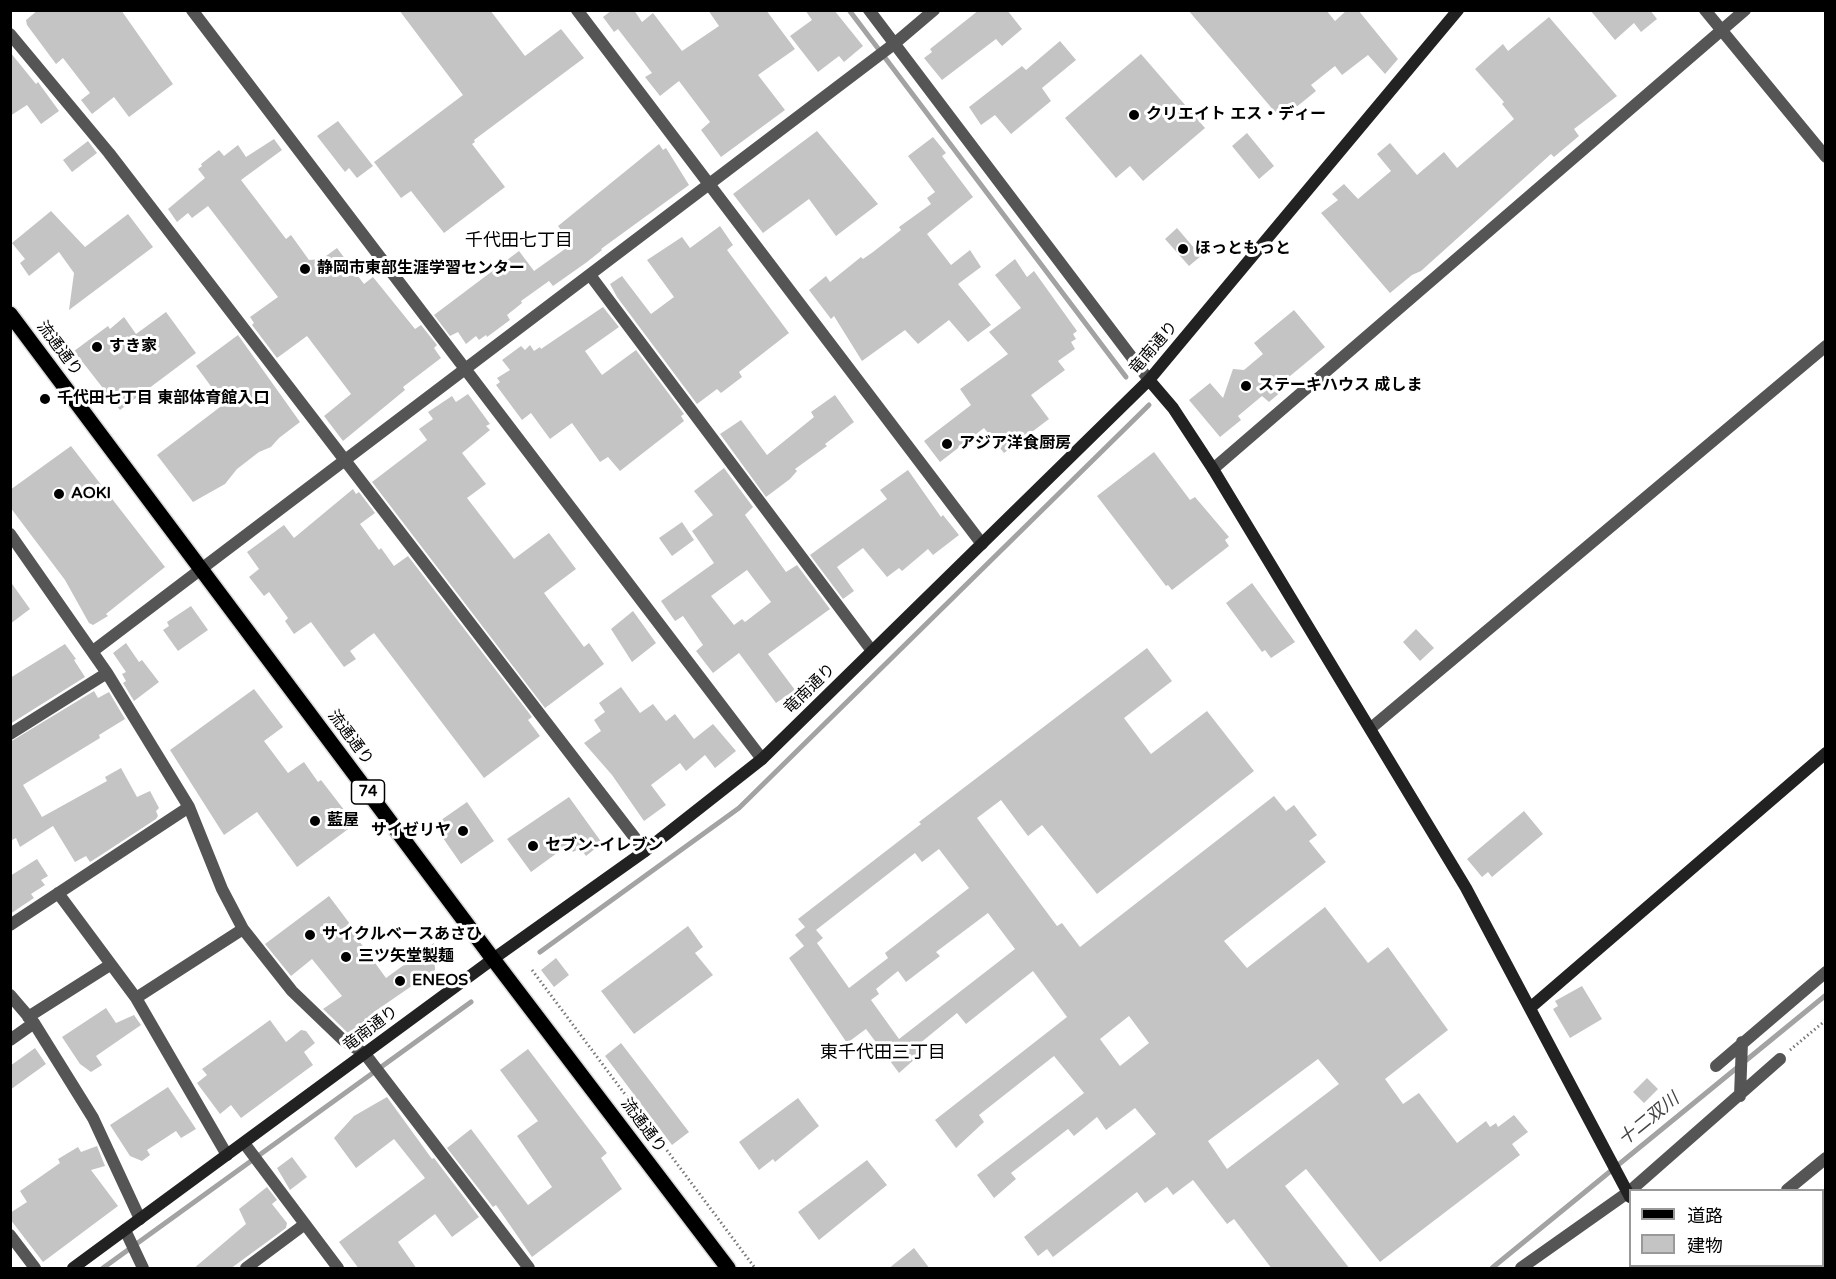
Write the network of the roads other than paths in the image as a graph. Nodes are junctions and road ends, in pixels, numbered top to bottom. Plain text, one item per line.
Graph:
1 (192, 10) edge
2 (578, 10) edge
3 (869, 10) edge
4 (934, 10) edge
5 (1458, 10) edge
6 (1705, 10) edge
7 (1745, 10) edge
8 (1722, 30) junction
9 (10, 34) edge
10 (894, 44) junction
11 (1826, 157) edge
12 (710, 184) junction
13 (590, 275) junction
14 (10, 314) edge
15 (1826, 346) edge
16 (467, 369) junction
17 (1149, 380) junction
18 (346, 460) junction
19 (1213, 469) junction
20 (10, 534) edge
21 (982, 544) junction
22 (201, 568) junction
23 (93, 651) junction
24 (872, 651) junction
25 (107, 673) junction
26 (1371, 728) junction
27 (10, 734) edge
28 (1826, 753) edge
29 (762, 759) junction
30 (189, 807) junction
31 (645, 851) junction
32 (58, 894) junction
33 (10, 925) edge
34 (243, 929) junction
35 (492, 959) junction
36 (110, 965) junction
37 (1826, 972) edge
38 (10, 995) edge
39 (136, 998) junction
40 (1530, 1008) junction
41 (31, 1020) junction
42 (10, 1040) edge
43 (1742, 1042) junction
44 (365, 1054) junction
45 (1780, 1059) road end
46 (1716, 1066) dead end
47 (1740, 1096) junction
48 (244, 1143) junction
49 (227, 1155) junction
50 (1826, 1158) edge
51 (1631, 1189) edge
52 (1789, 1189) edge
53 (1629, 1191) edge
54 (140, 1219) junction
55 (305, 1224) junction
56 (125, 1230) junction
57 (10, 1235) edge
58 (35, 1269) edge
59 (73, 1269) edge
60 (144, 1269) edge
61 (246, 1269) edge
62 (338, 1269) edge
63 (529, 1269) edge
64 (728, 1269) edge
65 (1521, 1269) edge

1 - 16 street
2 - 12 street
3 - 10 street
4 - 10 street
5 - 17 street, 竜南通り
6 - 8 street
7 - 8 street
8 - 11 street
8 - 19 street
9 - 18 street
10 - 12 street
10 - 17 street
12 - 13 street
12 - 21 street
13 - 16 street
13 - 24 street
14 - 22 main road, 流通通り / 74
15 - 26 street
16 - 18 street
16 - 29 street
17 - 19 street
17 - 21 street, 竜南通り
18 - 22 street
18 - 31 street
19 - 26 street
20 - 23 street
21 - 24 street, 竜南通り
22 - 23 street
22 - 35 main road, 流通通り / 74
23 - 25 street
24 - 29 street, 竜南通り
25 - 27 street
25 - 30 street
26 - 40 street
28 - 40 street
29 - 31 street, 竜南通り
30 - 32 street
30 - 34 street
31 - 35 street, 竜南通り
32 - 33 street
32 - 36 street
34 - 39 street
34 - 44 street
35 - 44 street, 竜南通り
35 - 64 main road, 流通通り / 74
36 - 39 street
36 - 41 street
37 - 43 street
38 - 41 street
39 - 49 street
40 - 53 street
41 - 42 street
41 - 54 street
43 - 46 street
43 - 47 street
44 - 48 street, 竜南通り
44 - 63 street
45 - 47 street
47 - 51 street
48 - 49 street, 竜南通り
48 - 55 street
49 - 54 street, 竜南通り
50 - 52 street
53 - 65 street
54 - 56 street, 竜南通り
55 - 61 street
55 - 62 street
56 - 59 street, 竜南通り
56 - 60 street
57 - 58 street

